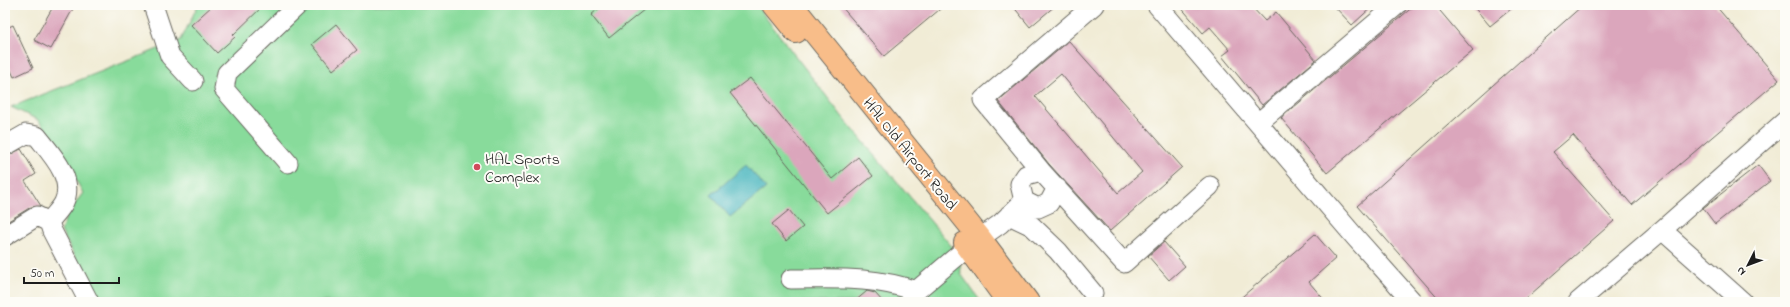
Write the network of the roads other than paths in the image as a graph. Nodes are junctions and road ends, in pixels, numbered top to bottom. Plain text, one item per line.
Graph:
1 (152, 5) edge
2 (298, 5) edge
3 (774, 5) edge
4 (792, 5) edge
5 (1094, 5) edge
6 (1157, 5) edge
7 (1396, 5) edge
8 (192, 81) dead end
9 (1785, 121) edge
10 (1258, 123) junction
11 (5, 146) edge
12 (288, 163) dead end
13 (1041, 171) junction
14 (1210, 186) dead end
15 (1058, 188) junction
16 (1024, 201) junction
17 (1009, 215) junction
18 (49, 222) junction
19 (1662, 230) junction
20 (5, 236) edge
21 (974, 242) junction
22 (791, 279) dead end
23 (1093, 293) dead end
24 (917, 296) edge
25 (89, 302) edge
26 (1008, 302) edge
27 (1028, 302) edge
28 (1413, 302) edge
29 (1578, 302) edge
30 (1743, 302) edge

1 - 8 street
2 - 12 street
3 - 21 main road, HAL Old Airport Road
4 - 21 main road, HAL Old Airport Road
5 - 13 street
6 - 10 street
7 - 10 street
9 - 19 street
10 - 28 street
11 - 18 street
13 - 15 street
13 - 16 street
14 - 15 street
15 - 16 street
16 - 17 street
17 - 21 street
17 - 23 street
18 - 20 street
18 - 25 street
19 - 29 street
19 - 30 street
21 - 24 street
21 - 26 main road, HAL Old Airport Road
21 - 27 main road, HAL Old Airport Road
22 - 24 street

